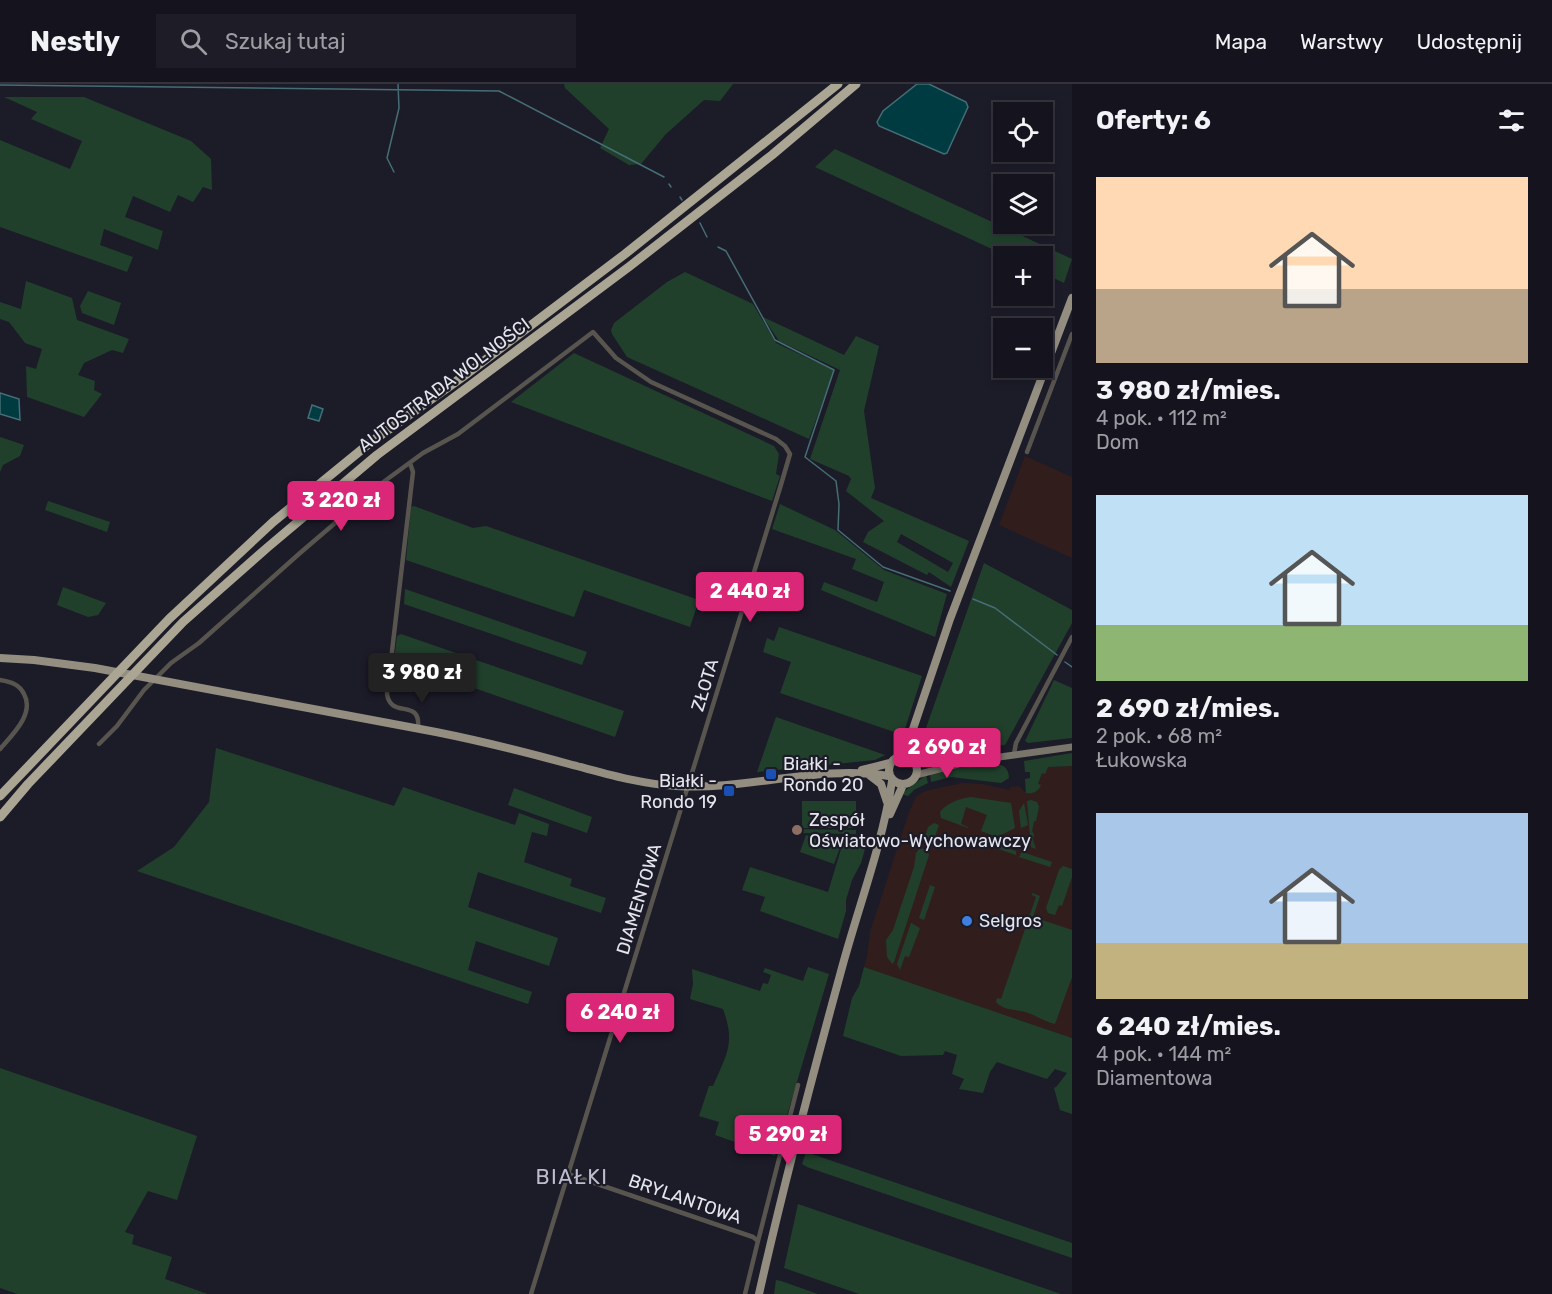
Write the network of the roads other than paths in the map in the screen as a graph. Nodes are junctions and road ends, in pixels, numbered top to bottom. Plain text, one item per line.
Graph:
1 (838, 84) edge
2 (856, 84) edge
3 (1072, 298) edge
4 (1072, 334) edge
5 (1027, 452) dead end
6 (410, 463) junction
7 (958, 599) junction
8 (1072, 637) edge
9 (0, 657) edge
10 (0, 680) edge
11 (418, 728) junction
12 (917, 731) junction
13 (99, 744) dead end
14 (1072, 747) edge
15 (0, 749) edge
16 (1014, 754) junction
17 (901, 756) junction
18 (913, 761) junction
19 (970, 761) junction
20 (945, 762) junction
21 (890, 764) junction
22 (847, 773) junction
23 (866, 774) junction
24 (916, 774) junction
25 (891, 778) junction
26 (903, 785) junction
27 (688, 786) junction
28 (0, 796) edge
29 (888, 804) junction
30 (0, 817) edge
31 (878, 846) junction
32 (798, 1085) dead end
33 (568, 1174) junction
34 (758, 1241) junction
35 (531, 1294) edge
36 (745, 1294) edge
37 (759, 1294) edge

1 - 28 highway, AUTOSTRADA WOLNOŚCI
2 - 30 highway, AUTOSTRADA WOLNOŚCI
3 - 7 main road
4 - 5 street
6 - 11 street
6 - 13 street
6 - 27 street, ZŁOTA
7 - 12 main road
7 - 17 main road
8 - 16 street
9 - 11 main road
10 - 15 street
11 - 27 main road
12 - 18 main road
12 - 20 main road
14 - 16 main road
16 - 19 main road
17 - 18 main road
17 - 21 main road
18 - 20 main road
18 - 24 main road
19 - 20 main road
19 - 24 main road
21 - 22 main road
21 - 25 main road
22 - 23 main road
22 - 27 main road
23 - 25 main road
23 - 29 main road
24 - 26 main road
25 - 26 main road
25 - 29 main road
26 - 31 main road
27 - 33 street, DIAMENTOWA
29 - 31 main road
31 - 37 main road
32 - 34 street, BRYLANTOWA
33 - 34 street, BRYLANTOWA
33 - 35 street, DIAMENTOWA
34 - 36 street, BRYLANTOWA

